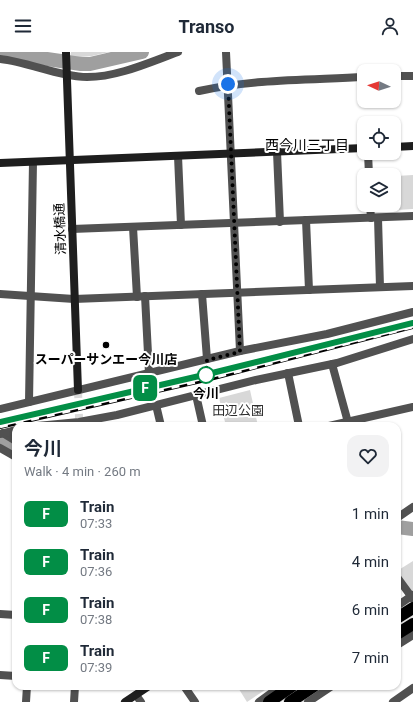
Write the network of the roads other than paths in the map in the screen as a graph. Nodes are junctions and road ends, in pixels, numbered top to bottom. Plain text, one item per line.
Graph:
1 (178, 52) edge
2 (226, 52) edge
3 (66, 55) edge
4 (0, 59) edge
5 (66, 71) junction
6 (401, 76) edge
7 (413, 76) edge
8 (357, 77) edge
9 (228, 84) junction
10 (199, 91) dead end
11 (413, 146) edge
12 (401, 147) edge
13 (357, 148) edge
14 (277, 152) junction
15 (232, 154) junction
16 (178, 156) junction
17 (69, 160) junction
18 (33, 162) junction
19 (0, 163) edge
20 (372, 212) edge
21 (413, 216) edge
22 (374, 218) junction
23 (306, 220) junction
24 (280, 222) junction
25 (234, 223) junction
26 (181, 225) junction
27 (133, 227) junction
28 (72, 230) junction
29 (413, 286) edge
30 (380, 287) junction
31 (309, 290) junction
32 (237, 292) junction
33 (0, 294) edge
34 (202, 294) junction
35 (32, 296) junction
36 (141, 296) junction
37 (74, 299) junction
38 (413, 312) edge
39 (413, 338) edge
40 (240, 352) junction
41 (207, 360) junction
42 (332, 364) junction
43 (149, 373) junction
44 (288, 374) junction
45 (78, 390) junction
46 (196, 395) junction
47 (29, 402) junction
48 (156, 405) junction
49 (413, 407) edge
50 (0, 410) edge
51 (79, 422) edge
52 (161, 422) edge
53 (202, 422) edge
54 (298, 422) edge
55 (347, 422) edge
56 (356, 422) edge
57 (12, 431) edge
58 (1, 434) edge
59 (12, 439) edge
60 (0, 448) edge
61 (12, 455) edge
62 (413, 507) edge
63 (401, 515) edge
64 (401, 583) edge
65 (412, 599) edge
66 (401, 604) edge
67 (401, 613) edge
68 (0, 614) edge
69 (12, 615) edge
70 (413, 624) edge
71 (401, 632) edge
72 (413, 635) edge
73 (401, 642) edge
74 (0, 675) edge
75 (12, 676) edge
76 (413, 688) edge
77 (27, 690) edge
78 (75, 690) edge
79 (143, 690) edge
80 (187, 690) edge
81 (275, 690) edge
82 (286, 690) edge
83 (308, 690) edge
84 (326, 690) edge
85 (136, 695) junction
86 (405, 698) edge
87 (26, 702) edge
88 (74, 702) edge
89 (125, 702) edge
90 (141, 702) edge
91 (195, 702) edge
92 (258, 702) edge
93 (269, 702) edge
94 (290, 702) edge
95 (308, 702) edge
96 (393, 702) edge

1 - 5 street
2 - 9 street
3 - 5 street, 清水橋通
4 - 5 street
5 - 17 street, 清水橋通
6 - 7 street
8 - 9 street
9 - 10 street
9 - 15 street
11 - 12 street
13 - 14 street
14 - 15 street
14 - 24 street
15 - 16 street
15 - 25 street
16 - 17 street
16 - 26 street
17 - 18 street
17 - 28 street, 清水橋通
18 - 19 street
18 - 35 street
20 - 22 street
21 - 22 street
22 - 23 street
22 - 30 street
23 - 24 street
23 - 31 street
24 - 25 street
25 - 26 street
25 - 32 street
26 - 27 street
27 - 28 street
27 - 36 street
28 - 37 street, 清水橋通
29 - 30 street
30 - 31 street
31 - 32 street
32 - 34 street
32 - 40 street
33 - 35 street
34 - 36 street
34 - 41 street
35 - 37 street
35 - 47 street
36 - 37 street
36 - 43 street
37 - 45 street, 清水橋通
38 - 40 street
39 - 42 street
40 - 41 street
41 - 43 street
42 - 44 street
42 - 55 street
43 - 45 street
44 - 46 street
44 - 54 street
45 - 47 street
46 - 48 street
46 - 53 street
47 - 50 street
48 - 51 street
48 - 52 street
49 - 56 street
57 - 58 street
58 - 59 street
60 - 61 street
62 - 63 street
64 - 65 street
65 - 66 street
65 - 67 highway
68 - 69 street
70 - 71 highway
72 - 73 street
74 - 75 street
76 - 86 street
77 - 87 street
78 - 88 street
79 - 85 street
80 - 91 street
81 - 92 street
82 - 93 highway
83 - 94 highway
84 - 95 street
85 - 89 street
85 - 90 street
86 - 96 street

